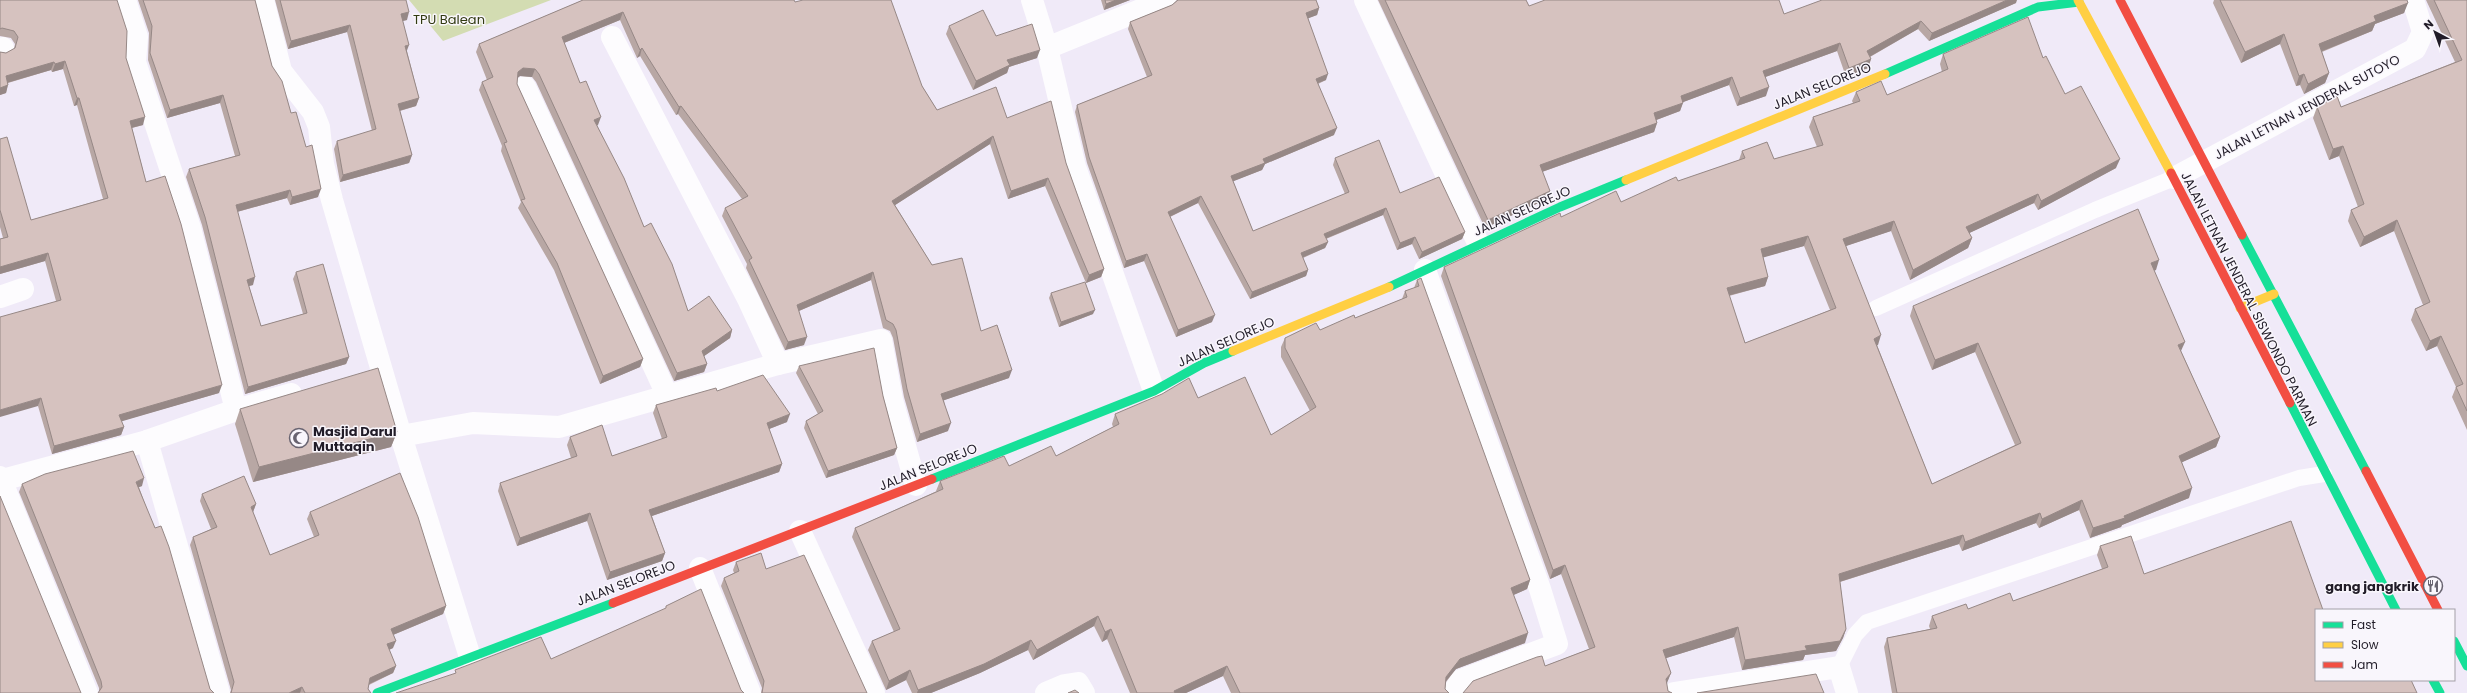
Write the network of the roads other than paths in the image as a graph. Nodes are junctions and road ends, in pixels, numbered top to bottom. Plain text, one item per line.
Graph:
1 (125, 0) edge
2 (263, 0) edge
3 (1032, 0) edge
4 (1165, 0) edge
5 (1365, 0) edge
6 (2120, 0) edge
7 (2413, 0) edge
8 (2078, 1) edge
9 (612, 37) dead end
10 (1047, 48) junction
11 (525, 87) dead end
12 (2206, 161) junction
13 (2174, 178) junction
14 (1479, 245) junction
15 (1425, 270) junction
16 (23, 289) dead end
17 (2274, 294) junction
18 (0, 297) edge
19 (1876, 308) dead end
20 (2240, 308) junction
21 (778, 364) junction
22 (382, 367) junction
23 (360, 373) edge
24 (309, 388) edge
25 (1154, 391) junction
26 (668, 397) junction
27 (236, 410) junction
28 (401, 436) junction
29 (147, 441) junction
30 (2324, 474) junction
31 (1, 478) edge
32 (916, 485) junction
33 (800, 531) junction
34 (700, 568) junction
35 (2395, 609) edge
36 (2437, 609) edge
37 (2455, 643) edge
38 (470, 657) junction
39 (2467, 666) edge
40 (1839, 667) junction
41 (2434, 681) edge
42 (87, 693) edge
43 (219, 693) edge
44 (377, 693) edge
45 (750, 693) edge
46 (874, 693) edge
47 (1046, 693) edge
48 (1084, 693) edge
49 (1453, 693) edge
50 (1674, 693) edge
51 (1847, 693) edge
52 (2440, 693) edge

1 - 27 street
2 - 22 street
3 - 10 street
4 - 10 street
5 - 14 street
6 - 12 street, JALAN LETNAN JENDERAL SISWONDO PARMAN
7 - 12 street, JALAN LETNAN JENDERAL SUTOYO
8 - 13 street, JALAN LETNAN JENDERAL SISWONDO PARMAN
8 - 14 street, JALAN SELOREJO
9 - 21 street
10 - 25 street
11 - 26 street
12 - 13 street, JALAN LETNAN JENDERAL SUTOYO
12 - 17 street, JALAN LETNAN JENDERAL SISWONDO PARMAN
13 - 19 lane
13 - 20 street, JALAN LETNAN JENDERAL SISWONDO PARMAN
14 - 15 street, JALAN SELOREJO
15 - 25 street, JALAN SELOREJO
15 - 49 street
16 - 18 street
17 - 20 street
17 - 36 street, JALAN LETNAN JENDERAL SISWONDO PARMAN
20 - 30 street, JALAN LETNAN JENDERAL SISWONDO PARMAN
21 - 26 street
21 - 32 street
22 - 23 street
22 - 28 street
24 - 27 street
25 - 32 street, JALAN SELOREJO
26 - 28 street
27 - 29 street
28 - 38 street
29 - 31 street
29 - 43 street
30 - 35 street, JALAN LETNAN JENDERAL SISWONDO PARMAN
30 - 40 lane
31 - 42 street
32 - 33 street, JALAN SELOREJO
33 - 34 street, JALAN SELOREJO
33 - 46 street
34 - 38 street, JALAN SELOREJO
34 - 45 street
37 - 39 street
38 - 44 street, JALAN SELOREJO
40 - 50 street
40 - 51 street
41 - 52 street
47 - 48 street

